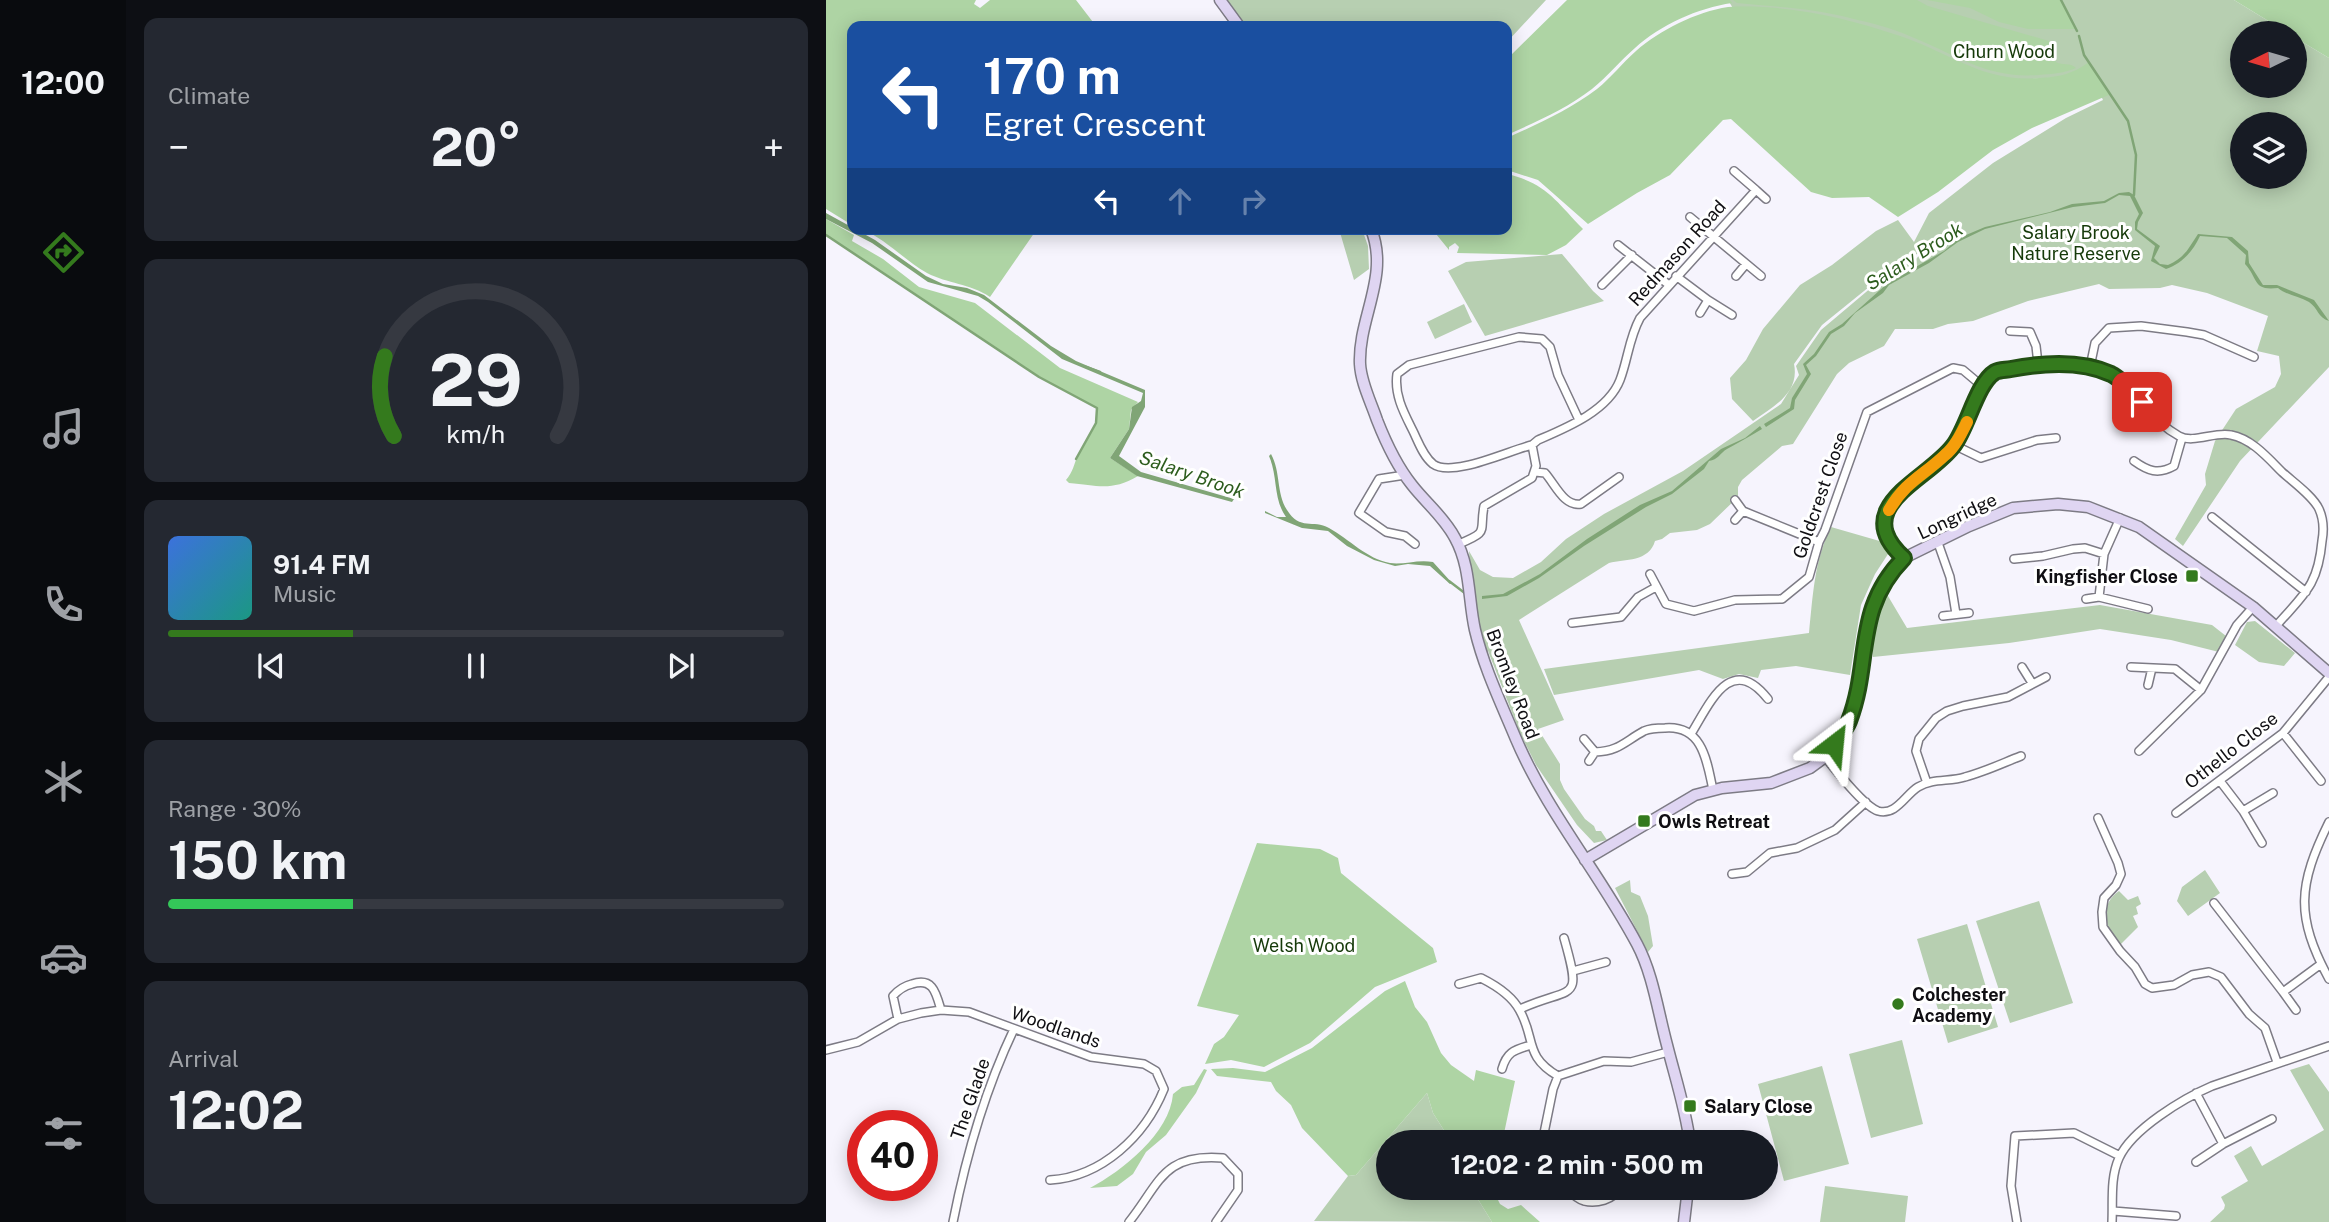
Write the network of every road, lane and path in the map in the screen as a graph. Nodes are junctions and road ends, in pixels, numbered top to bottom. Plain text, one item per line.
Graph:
1 (1220, 0) edge
2 (1235, 21) edge
3 (1734, 171) dead end
4 (1756, 190) junction
5 (1766, 199) dead end
6 (1690, 217) dead end
7 (1373, 235) edge
8 (1713, 236) junction
9 (1618, 244) dead end
10 (1632, 255) junction
11 (1746, 264) junction
12 (1736, 275) dead end
13 (1676, 276) junction
14 (1760, 276) dead end
15 (1602, 285) dead end
16 (1669, 285) junction
17 (1708, 300) junction
18 (1700, 313) dead end
19 (1732, 315) dead end
20 (2010, 331) dead end
21 (2254, 357) dead end
22 (2038, 364) junction
23 (2090, 368) junction
24 (1982, 386) junction
25 (1579, 420) junction
26 (2056, 438) dead end
27 (2182, 438) junction
28 (1532, 445) junction
29 (1954, 445) junction
30 (2134, 461) dead end
31 (1535, 472) junction
32 (1405, 475) junction
33 (1619, 477) dead end
34 (1735, 500) dead end
35 (1743, 511) junction
36 (2212, 517) dead end
37 (2120, 518) junction
38 (1735, 520) dead end
39 (1819, 542) junction
40 (1938, 543) junction
41 (1415, 544) dead end
42 (1459, 544) junction
43 (2104, 554) junction
44 (1904, 558) junction
45 (2014, 559) dead end
46 (2325, 561) edge
47 (1650, 574) dead end
48 (1656, 587) junction
49 (2306, 592) junction
50 (2099, 597) junction
51 (2086, 599) dead end
52 (2253, 607) junction
53 (2148, 609) dead end
54 (1969, 613) dead end
55 (1956, 614) junction
56 (1943, 616) dead end
57 (1572, 623) dead end
58 (2276, 626) junction
59 (2022, 667) dead end
60 (2131, 667) dead end
61 (2152, 668) junction
62 (2329, 675) edge
63 (2046, 677) dead end
64 (2032, 683) junction
65 (2148, 685) dead end
66 (2201, 690) junction
67 (1768, 699) dead end
68 (2283, 733) junction
69 (1691, 734) junction
70 (1584, 739) dead end
71 (2139, 751) dead end
72 (1595, 752) junction
73 (2021, 756) dead end
74 (1825, 757) junction
75 (1589, 761) dead end
76 (2220, 781) junction
77 (2321, 781) dead end
78 (1927, 783) junction
79 (1713, 790) junction
80 (2273, 793) dead end
81 (1866, 802) junction
82 (2243, 811) junction
83 (2176, 813) dead end
84 (2098, 818) dead end
85 (2329, 822) edge
86 (2262, 843) dead end
87 (1585, 860) junction
88 (1732, 874) dead end
89 (2214, 903) dead end
90 (1564, 938) dead end
91 (1606, 962) dead end
92 (2321, 964) junction
93 (1573, 971) junction
94 (2329, 979) edge
95 (1459, 984) dead end
96 (2283, 992) junction
97 (1520, 1009) junction
98 (941, 1010) junction
99 (2296, 1010) dead end
100 (898, 1019) junction
101 (1014, 1029) junction
102 (1531, 1045) junction
103 (2329, 1046) edge
104 (826, 1050) edge
105 (1668, 1052) junction
106 (2277, 1062) junction
107 (1502, 1069) dead end
108 (1558, 1076) junction
109 (2196, 1093) junction
110 (2272, 1119) dead end
111 (1545, 1130) edge
112 (1687, 1130) edge
113 (2223, 1144) junction
114 (2120, 1156) junction
115 (2196, 1162) dead end
116 (1050, 1180) dead end
117 (1581, 1200) edge
118 (1602, 1200) edge
119 (1687, 1200) edge
120 (2113, 1211) junction
121 (2176, 1216) dead end
122 (953, 1222) edge
123 (1129, 1222) edge
124 (1216, 1222) edge
125 (1684, 1222) edge
126 (2017, 1222) edge
127 (2112, 1222) edge

1 - 2 street
3 - 4 street
4 - 5 street
4 - 8 street, Redmason Road
6 - 8 street
7 - 32 street, Bromley Road
8 - 11 street
8 - 13 street, Redmason Road
9 - 10 street
10 - 15 street
10 - 16 street
11 - 12 street
11 - 14 street
13 - 16 street, Redmason Road
13 - 17 street
16 - 25 street, Redmason Road
17 - 18 street
17 - 19 street
20 - 22 street
21 - 23 street
22 - 23 street
22 - 24 street
23 - 27 street
24 - 29 street
24 - 39 street, Goldcrest Close
25 - 28 street, Redmason Road
25 - 28 street, Redmason Road
26 - 29 street
27 - 30 street
27 - 46 street
28 - 31 street
29 - 44 street
31 - 33 street
31 - 42 street
32 - 41 street
32 - 42 street, Bromley Road
34 - 35 street
35 - 38 street
35 - 39 street
36 - 49 street
37 - 40 street, Longridge
37 - 43 street
37 - 52 street, Longridge
39 - 48 street, Goldcrest Close
40 - 44 street, Longridge
40 - 55 street
42 - 87 street, Bromley Road
43 - 45 street
43 - 50 street
44 - 74 street, Longridge
46 - 49 street
47 - 48 street, Goldcrest Close
48 - 57 street
49 - 58 street
50 - 51 street
50 - 53 street
52 - 58 street, Longridge
52 - 66 street
54 - 55 street
55 - 56 street
58 - 62 street, Longridge
59 - 64 street
60 - 61 street
61 - 65 street
61 - 66 street
62 - 68 street, Othello Close
63 - 64 street
64 - 78 street
66 - 71 street
67 - 69 street
68 - 76 street, Othello Close
68 - 77 street
69 - 72 street
69 - 79 street
70 - 72 street
72 - 75 street
73 - 78 street
74 - 79 street, Longridge
74 - 81 street
76 - 82 street
76 - 83 street, Othello Close
78 - 81 street
79 - 87 street, Longridge
80 - 82 street
81 - 88 street
82 - 86 street
84 - 106 street
85 - 92 street
87 - 105 street, Bromley Road
89 - 96 street
90 - 93 street
91 - 93 street
92 - 94 street
92 - 96 street
93 - 97 street
95 - 97 street
96 - 99 street
97 - 102 street
98 - 100 street, Woodlands
98 - 100 street
98 - 101 street, Woodlands
100 - 104 street, Woodlands
101 - 116 street, Woodlands
101 - 122 street, The Glade
102 - 107 street
102 - 108 street
103 - 106 street
105 - 108 street
105 - 112 street, Bromley Road
106 - 109 street
108 - 111 street
109 - 113 street
109 - 114 street
110 - 113 street
113 - 115 street
114 - 120 street
114 - 126 street
117 - 118 street
119 - 125 street
120 - 121 street
120 - 127 street
123 - 124 street

